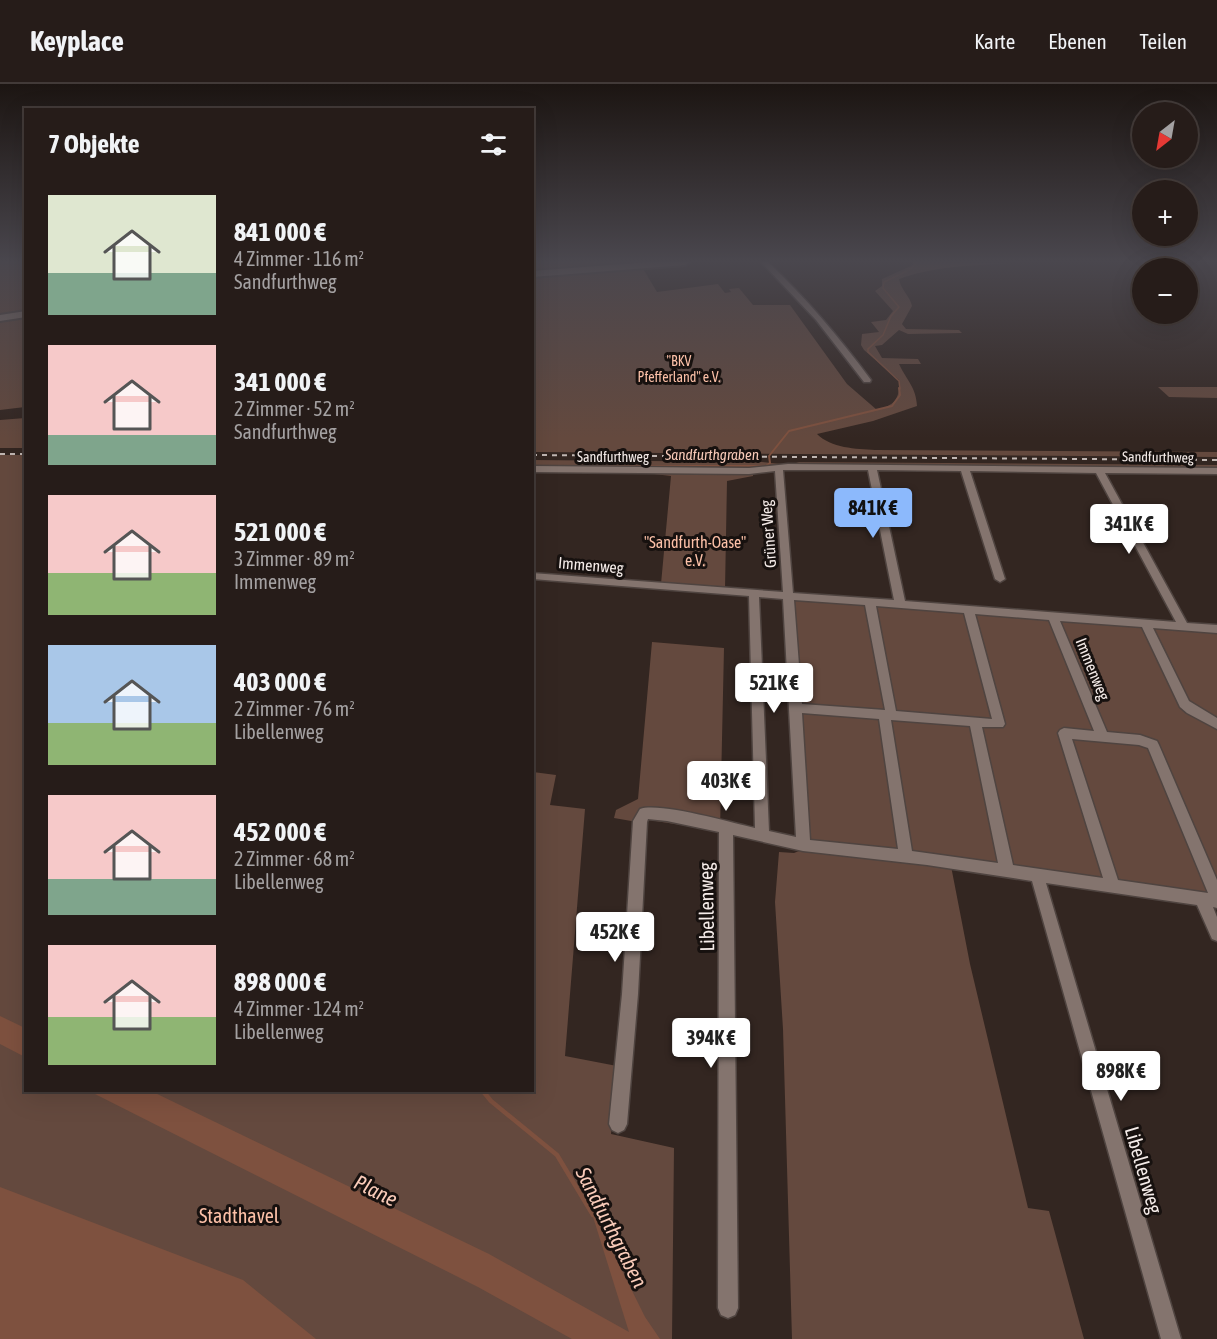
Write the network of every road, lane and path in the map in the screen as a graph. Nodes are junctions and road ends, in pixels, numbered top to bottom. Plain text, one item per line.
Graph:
1 (820, 321) edge
2 (867, 380) dead end
3 (872, 468) junction
4 (963, 468) junction
5 (778, 469) junction
6 (534, 470) edge
7 (1099, 470) junction
8 (1217, 471) edge
9 (534, 576) edge
10 (1000, 579) dead end
11 (754, 594) junction
12 (788, 596) junction
13 (870, 602) junction
14 (900, 604) junction
15 (969, 610) junction
16 (1053, 616) junction
17 (1146, 624) junction
18 (1184, 627) junction
19 (1217, 629) edge
20 (796, 708) junction
21 (887, 715) junction
22 (975, 723) junction
23 (1217, 724) edge
24 (1102, 735) junction
25 (726, 828) junction
26 (762, 835) junction
27 (803, 845) junction
28 (906, 856) junction
29 (1007, 871) junction
30 (1037, 875) junction
31 (1113, 886) junction
32 (1212, 899) edge
33 (1217, 934) edge
34 (618, 1124) dead end
35 (728, 1308) dead end
36 (1171, 1339) edge

1 - 2 street
3 - 4 street, Sandfurthweg
3 - 5 street, Sandfurthweg
3 - 14 street
4 - 7 street, Sandfurthweg
4 - 10 street
5 - 6 street, Sandfurthweg
5 - 12 street, Grüner Weg
7 - 8 street, Sandfurthweg
7 - 18 street, Sandfurthweg
9 - 11 street, Immenweg
11 - 12 street, Immenweg
11 - 26 street
12 - 13 street, Immenweg
12 - 20 street
13 - 14 street, Immenweg
13 - 21 street
14 - 15 street, Immenweg
15 - 16 street, Immenweg
15 - 22 street
16 - 17 street, Immenweg
16 - 24 street, Immenweg
17 - 18 street, Immenweg
17 - 23 street
18 - 19 street, Immenweg
20 - 21 street
20 - 27 street
21 - 22 street
21 - 28 street
22 - 29 street
24 - 31 street
24 - 32 street
25 - 26 street
25 - 34 street
25 - 35 street, Libellenweg
26 - 27 street
27 - 28 street
28 - 29 street
29 - 30 street
30 - 31 street
30 - 36 street, Libellenweg
31 - 32 street
32 - 33 street

